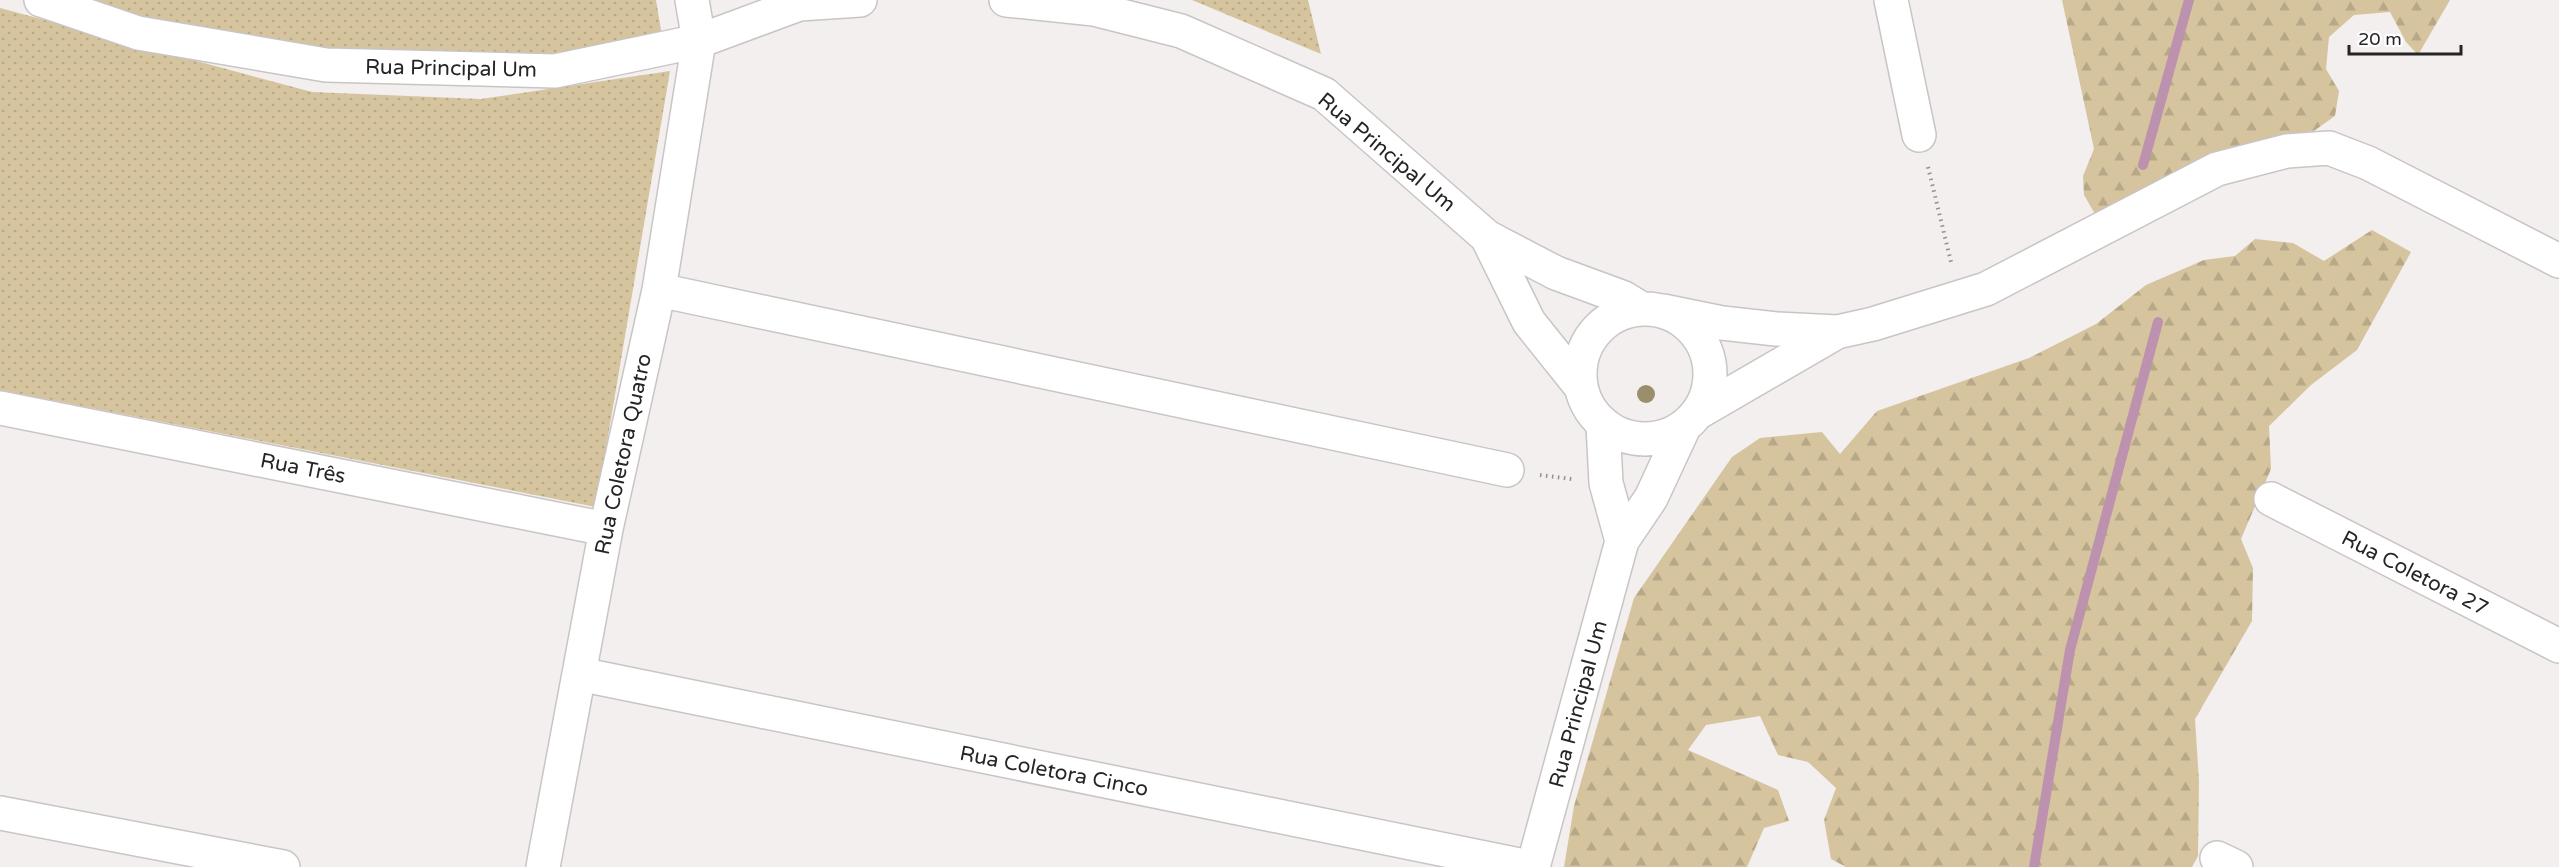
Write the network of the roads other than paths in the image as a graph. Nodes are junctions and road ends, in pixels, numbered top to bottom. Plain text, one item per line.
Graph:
1 (41, 0) edge
2 (692, 0) edge
3 (860, 0) edge
4 (1006, 0) edge
5 (1891, 0) edge
6 (699, 41) junction
7 (1919, 135) road end
8 (1487, 237) junction
9 (2559, 261) edge
10 (659, 290) junction
11 (1652, 310) junction
12 (1837, 332) junction
13 (1581, 387) junction
14 (0, 408) edge
15 (1692, 420) junction
16 (1603, 425) junction
17 (1507, 470) road end
18 (2271, 499) dead end
19 (606, 529) junction
20 (1622, 541) junction
21 (2559, 646) edge
22 (579, 674) junction
23 (0, 813) edge
24 (283, 867) edge
25 (543, 867) edge
26 (1529, 867) edge
27 (1533, 867) edge

1 - 6 street, Rua Principal Um
2 - 6 street, Rua Coletora Quatro
3 - 6 street, Rua Principal Um
4 - 8 street, Rua Principal Um
5 - 7 street
6 - 10 street, Rua Coletora Quatro
8 - 11 street, Rua Principal Um
8 - 13 street, Rua Principal Um
9 - 12 street
10 - 17 street
10 - 19 street, Rua Coletora Quatro
11 - 12 street, Rua Principal Um
11 - 13 street
11 - 15 street
12 - 15 street
13 - 16 street
14 - 19 street, Rua Três
15 - 16 street
15 - 20 street, Rua Principal Um
16 - 20 street
18 - 21 street, Rua Coletora 27
19 - 22 street, Rua Coletora Quatro
20 - 27 street, Rua Principal Um
22 - 25 street, Rua Coletora Quatro
22 - 26 street, Rua Coletora Cinco
23 - 24 street

